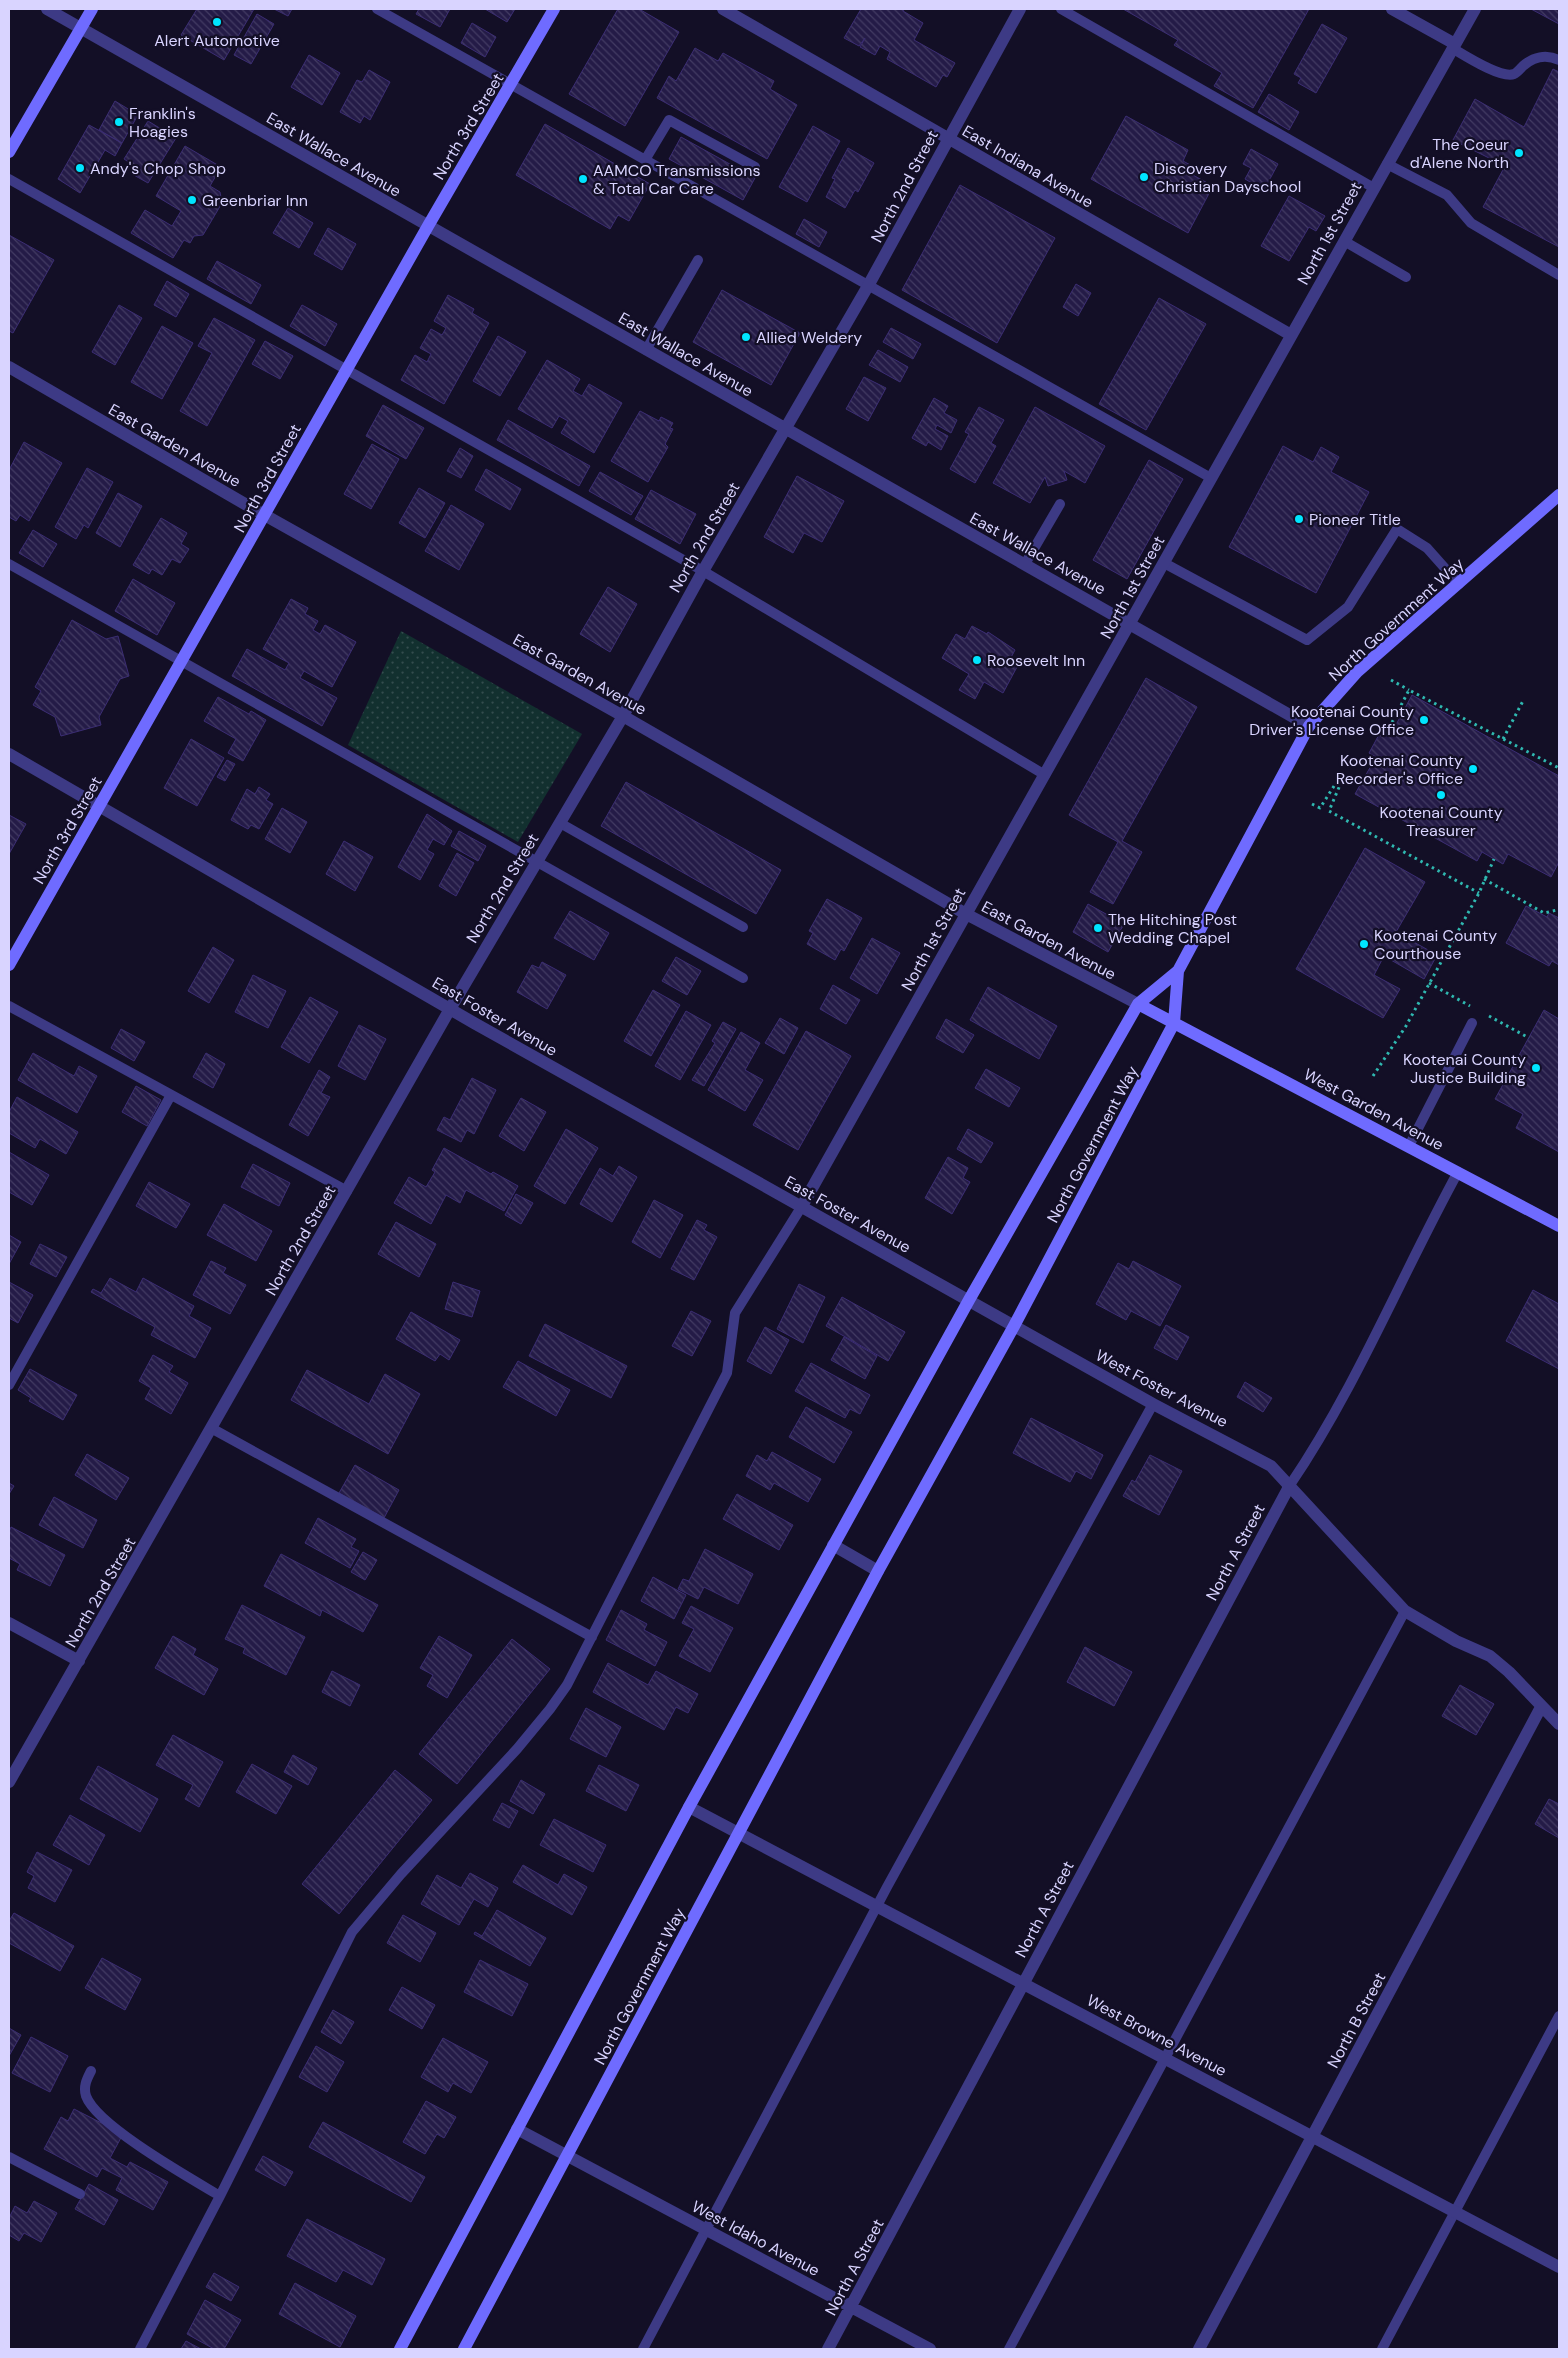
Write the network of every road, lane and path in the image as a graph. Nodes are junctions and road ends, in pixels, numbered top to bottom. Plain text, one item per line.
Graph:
1 (47, 9) edge
2 (92, 9) edge
3 (377, 9) edge
4 (554, 9) edge
5 (723, 9) edge
6 (1020, 9) edge
7 (1061, 9) edge
8 (1392, 9) edge
9 (1475, 9) edge
10 (81, 28) junction
11 (1454, 46) junction
12 (1559, 60) edge
13 (512, 85) junction
14 (948, 138) junction
15 (9, 152) edge
16 (646, 160) junction
17 (1388, 164) junction
18 (755, 167) dead end
19 (9, 179) edge
20 (1374, 188) junction
21 (428, 226) junction
22 (1344, 241) junction
23 (698, 260) dead end
24 (1559, 275) edge
25 (1406, 277) dead end
26 (868, 286) junction
27 (1291, 335) junction
28 (646, 350) junction
29 (9, 367) edge
30 (346, 370) junction
31 (786, 430) junction
32 (1211, 478) junction
33 (1559, 495) edge
34 (1060, 504) dead end
35 (265, 515) junction
36 (1164, 563) junction
37 (9, 564) edge
38 (1025, 564) junction
39 (702, 571) junction
40 (1459, 584) junction
41 (1131, 624) junction
42 (181, 662) junction
43 (1391, 680) dead end
44 (1409, 690) junction
45 (1524, 699) dead end
46 (623, 716) junction
47 (1309, 726) junction
48 (1386, 734) dead end
49 (1503, 738) junction
50 (9, 754) edge
51 (1559, 768) edge
52 (1045, 775) junction
53 (1312, 804) dead end
54 (98, 806) junction
55 (560, 823) junction
56 (1494, 859) dead end
57 (537, 862) junction
58 (1484, 879) junction
59 (1479, 893) junction
60 (1559, 911) edge
61 (966, 914) junction
62 (743, 927) dead end
63 (9, 965) edge
64 (1178, 971) junction
65 (742, 978) dead end
66 (1138, 1004) junction
67 (9, 1006) edge
68 (450, 1009) junction
69 (1174, 1023) junction
70 (1472, 1023) dead end
71 (1373, 1076) dead end
72 (171, 1095) junction
73 (1409, 1146) junction
74 (1458, 1172) junction
75 (347, 1191) junction
76 (802, 1206) junction
77 (1559, 1226) edge
78 (969, 1300) junction
79 (1014, 1326) junction
80 (9, 1385) edge
81 (1153, 1404) junction
82 (211, 1428) junction
83 (1290, 1485) junction
84 (833, 1545) junction
85 (878, 1571) junction
86 (1405, 1611) junction
87 (9, 1623) edge
88 (592, 1637) junction
89 (79, 1661) junction
90 (1541, 1707) junction
91 (1559, 1724) edge
92 (9, 1782) edge
93 (689, 1807) junction
94 (740, 1832) junction
95 (877, 1905) junction
96 (1024, 1982) junction
97 (1559, 2016) edge
98 (1166, 2058) junction
99 (91, 2071) dead end
100 (517, 2129) junction
101 (1312, 2136) junction
102 (568, 2156) junction
103 (9, 2157) edge
104 (80, 2194) dead end
105 (220, 2196) junction
106 (1454, 2211) junction
107 (707, 2230) junction
108 (1559, 2267) edge
109 (851, 2307) junction
110 (140, 2349) edge
111 (400, 2349) edge
112 (464, 2349) edge
113 (643, 2349) edge
114 (828, 2349) edge
115 (930, 2349) edge
116 (1009, 2349) edge
117 (1199, 2349) edge
118 (1382, 2349) edge

1 - 10 street, East Wallace Avenue
2 - 10 main road
3 - 13 lane
4 - 13 main road, North 3rd Street
5 - 14 street, East Indiana Avenue
6 - 14 street, North 2nd Street
7 - 20 lane
8 - 11 street
9 - 11 street, North 1st Street
10 - 15 main road
10 - 21 street, East Wallace Avenue
11 - 12 lane
11 - 17 street, North 1st Street
13 - 16 lane
13 - 21 main road, North 3rd Street
14 - 26 street, North 2nd Street
14 - 27 street, East Indiana Avenue
16 - 18 lane
16 - 26 lane
17 - 20 street, North 1st Street
17 - 24 lane
19 - 30 lane
20 - 22 street, North 1st Street
21 - 28 street, East Wallace Avenue
21 - 30 main road, North 3rd Street
22 - 25 lane
22 - 27 street, North 1st Street
23 - 28 lane
26 - 31 street, North 2nd Street
26 - 32 lane
27 - 32 street, North 1st Street
28 - 31 street, East Wallace Avenue
29 - 35 street, East Garden Avenue
30 - 35 main road, North 3rd Street
30 - 39 lane
31 - 38 street, East Wallace Avenue
31 - 39 street, North 2nd Street
32 - 36 street, North 1st Street
33 - 40 main road, North Government Way
34 - 38 lane
35 - 42 main road, North 3rd Street
35 - 46 street, East Garden Avenue
36 - 40 lane
36 - 41 street, North 1st Street
37 - 42 lane
38 - 41 street, East Wallace Avenue
39 - 46 street, North 2nd Street
39 - 52 lane
40 - 47 main road, North Government Way
41 - 47 street, East Wallace Avenue
41 - 52 street, North 1st Street
42 - 54 main road, North 3rd Street
42 - 57 lane
43 - 44 path
44 - 48 path
44 - 49 path
45 - 49 path
46 - 55 street, North 2nd Street
46 - 61 street, East Garden Avenue
47 - 64 main road, North Government Way
49 - 51 path
50 - 54 street, East Foster Avenue
52 - 61 street, North 1st Street
53 - 59 path
54 - 63 main road, North 3rd Street
54 - 68 street, East Foster Avenue
55 - 57 street, North 2nd Street
55 - 62 lane
56 - 58 path
57 - 65 lane
57 - 68 street, North 2nd Street
58 - 59 path
58 - 60 path
59 - 71 path
61 - 66 street, East Garden Avenue
61 - 76 street, North 1st Street
64 - 66 main road, North Government Way
64 - 69 main road, North Government Way
66 - 69 main road, West Garden Avenue
66 - 78 main road, North Government Way
67 - 72 lane
68 - 75 street, North 2nd Street
68 - 76 street, East Foster Avenue
69 - 73 main road, West Garden Avenue
69 - 79 main road, North Government Way
70 - 73 lane
72 - 75 lane
72 - 80 lane
73 - 74 main road, West Garden Avenue
74 - 77 main road, West Garden Avenue
74 - 83 lane
75 - 82 street, North 2nd Street
76 - 78 street, East Foster Avenue
76 - 88 lane
78 - 79 street
78 - 84 main road, North Government Way
79 - 81 street, West Foster Avenue
79 - 85 main road, North Government Way
81 - 83 street, West Foster Avenue
81 - 95 lane
82 - 88 lane
82 - 89 street, North 2nd Street
83 - 86 street, West Foster Avenue
83 - 96 street, North A Street
84 - 85 street
84 - 93 main road, North Government Way
85 - 94 main road, North Government Way
86 - 90 street, West Foster Avenue
86 - 98 lane
87 - 89 street
88 - 105 lane
89 - 92 street, North 2nd Street
90 - 91 street, West Foster Avenue
90 - 101 street, North B Street
93 - 94 street
93 - 100 main road, North Government Way
94 - 95 street, West Browne Avenue
94 - 102 main road, North Government Way
95 - 96 street, West Browne Avenue
95 - 107 lane
96 - 98 street, West Browne Avenue
96 - 109 street, North A Street
97 - 106 lane
98 - 101 street, West Browne Avenue
98 - 116 lane
99 - 105 lane
100 - 102 street
100 - 111 main road, North Government Way
101 - 106 street, West Browne Avenue
101 - 117 street, North B Street
102 - 107 street, West Idaho Avenue
102 - 112 main road, North Government Way
103 - 104 lane
105 - 110 lane
106 - 108 street, West Browne Avenue
106 - 118 lane
107 - 109 street, West Idaho Avenue
107 - 113 lane
109 - 114 street, North A Street
109 - 115 street, West Idaho Avenue

